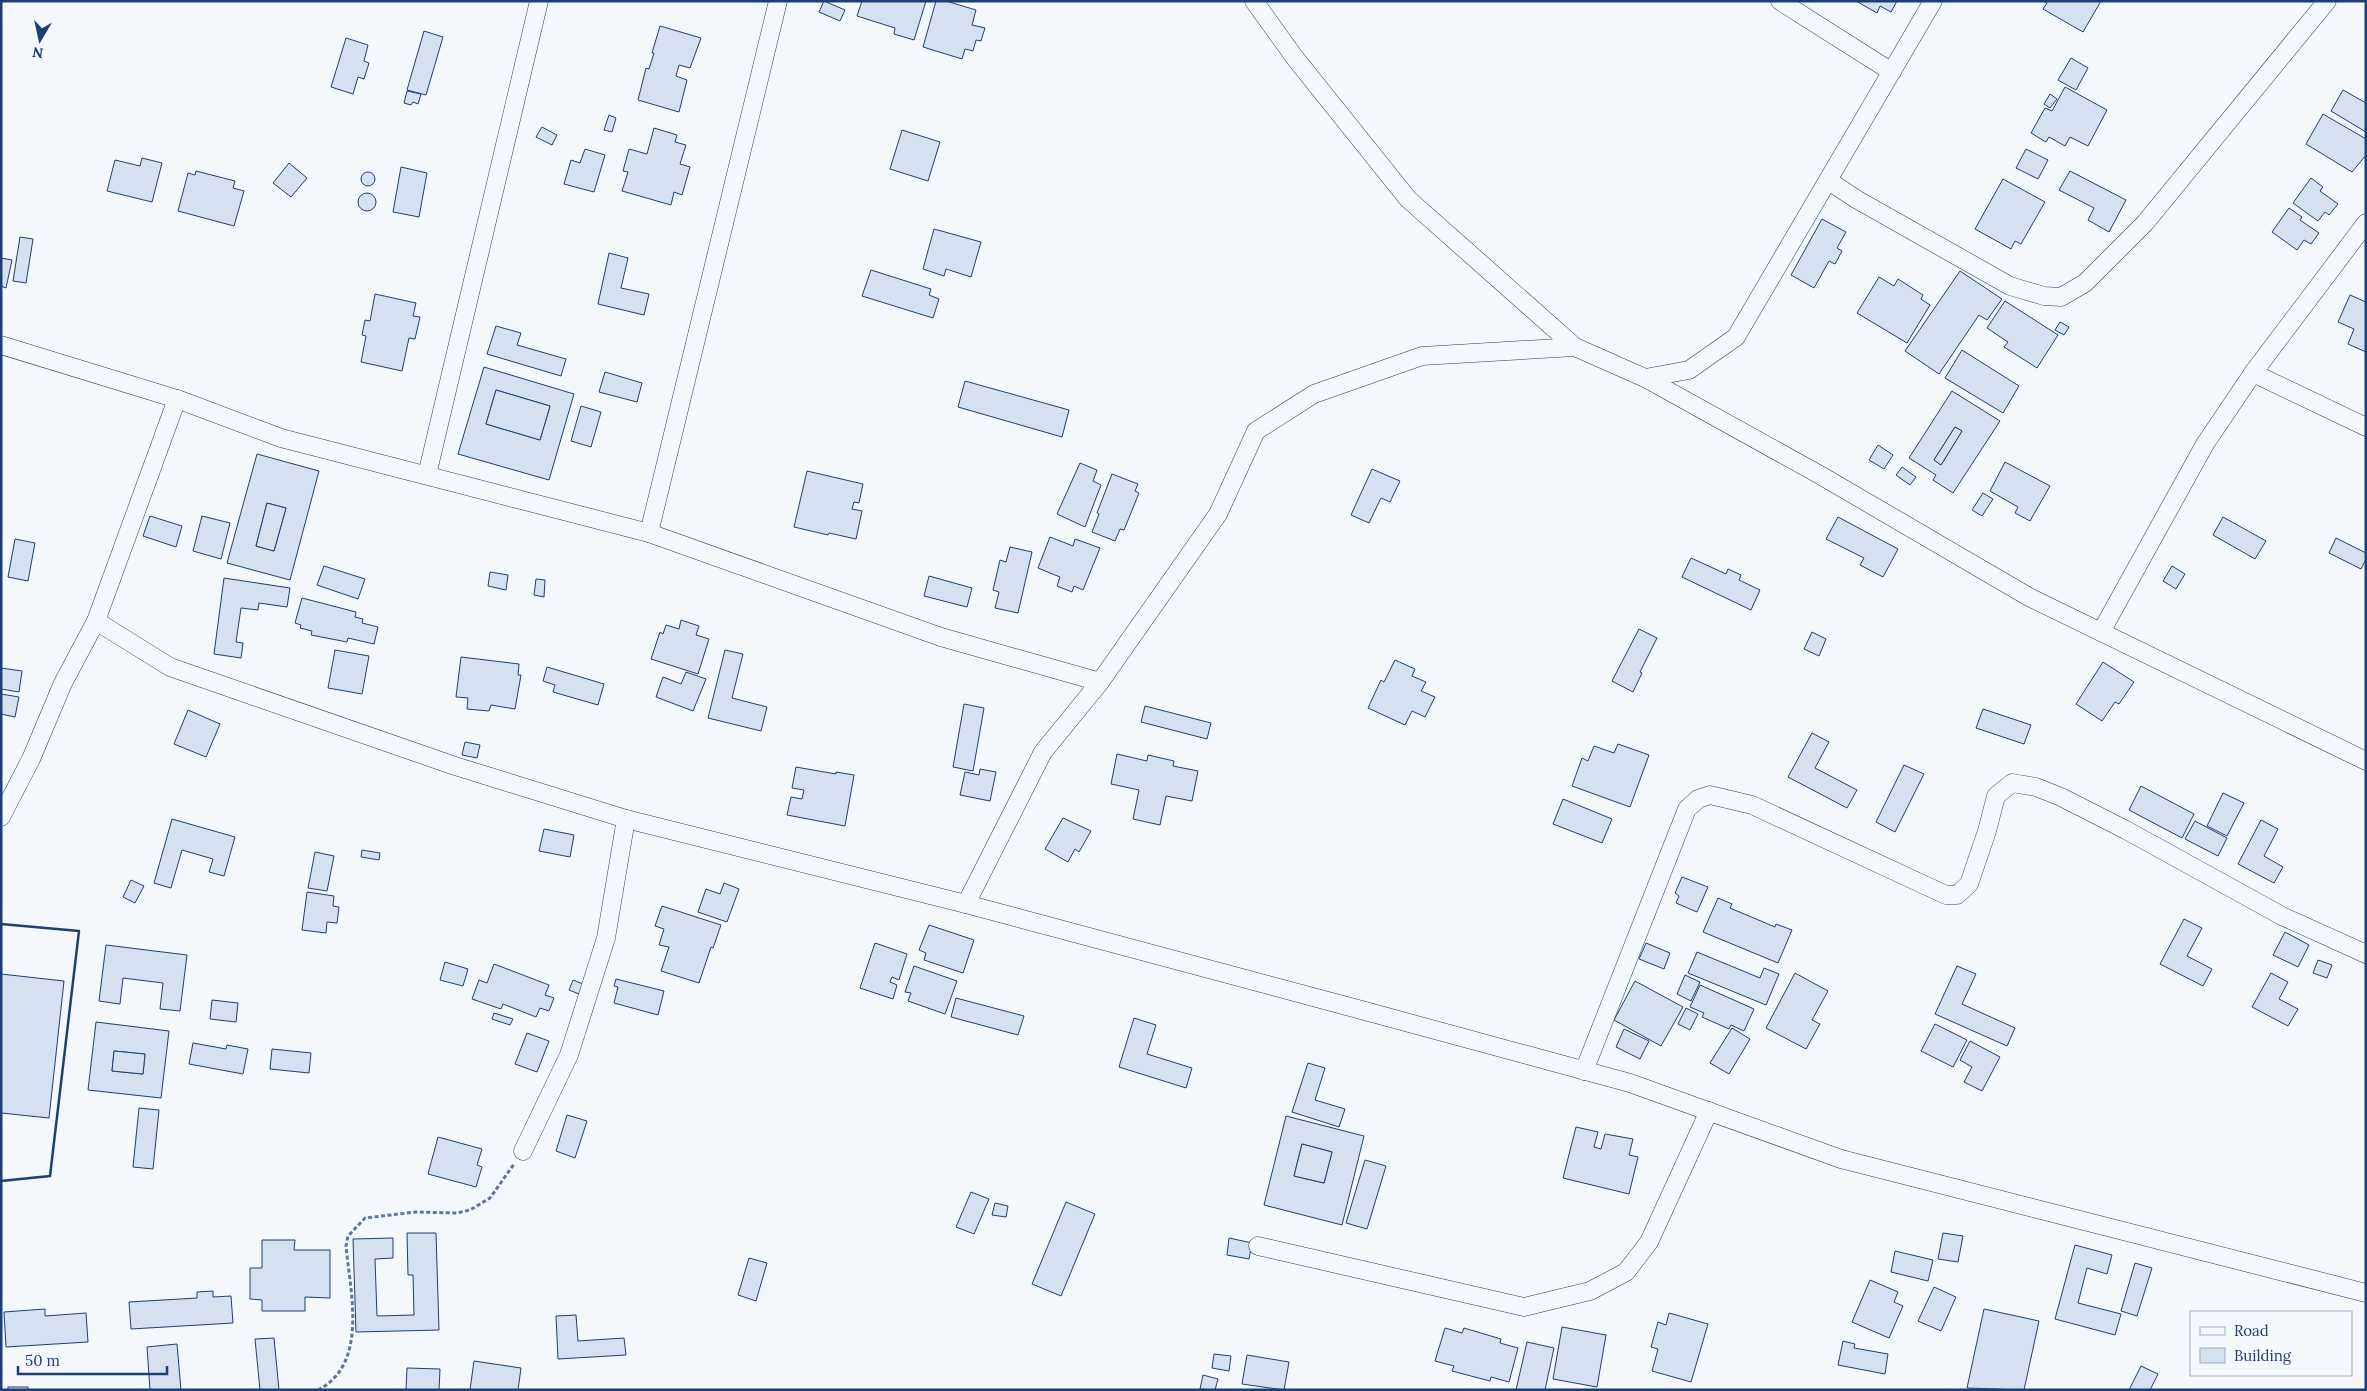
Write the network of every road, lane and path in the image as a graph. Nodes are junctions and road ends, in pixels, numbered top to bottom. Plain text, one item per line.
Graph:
1 (539, 1) edge
2 (778, 1) edge
3 (1254, 1) edge
4 (1780, 1) edge
5 (1933, 1) edge
6 (2326, 1) edge
7 (1892, 72) junction
8 (1829, 181) junction
9 (2366, 223) edge
10 (1, 345) edge
11 (1575, 347) junction
12 (2253, 373) junction
13 (1645, 378) junction
14 (177, 399) junction
15 (2366, 427) edge
16 (427, 475) junction
17 (650, 533) junction
18 (96, 621) junction
19 (2100, 632) junction
20 (1100, 682) junction
21 (2366, 761) edge
22 (1, 817) edge
23 (626, 819) junction
24 (966, 904) junction
25 (2366, 954) edge
26 (1584, 1071) junction
27 (1709, 1112) junction
28 (523, 1151) joint
29 (1258, 1246) dead end
30 (2366, 1293) edge
31 (318, 1390) edge

1 - 16 street
2 - 17 street
3 - 11 street
4 - 7 street
5 - 7 street
6 - 8 street
7 - 8 street
8 - 13 street
9 - 12 street
10 - 14 street
11 - 13 street
11 - 20 street
12 - 15 street
12 - 19 street
13 - 19 street
14 - 16 street
14 - 18 street
16 - 17 street
17 - 20 street
18 - 22 street
18 - 23 street
19 - 21 street
20 - 24 street
23 - 24 street
23 - 28 street
24 - 26 street
25 - 26 street
26 - 27 street
27 - 29 street
27 - 30 street
28 - 31 path

